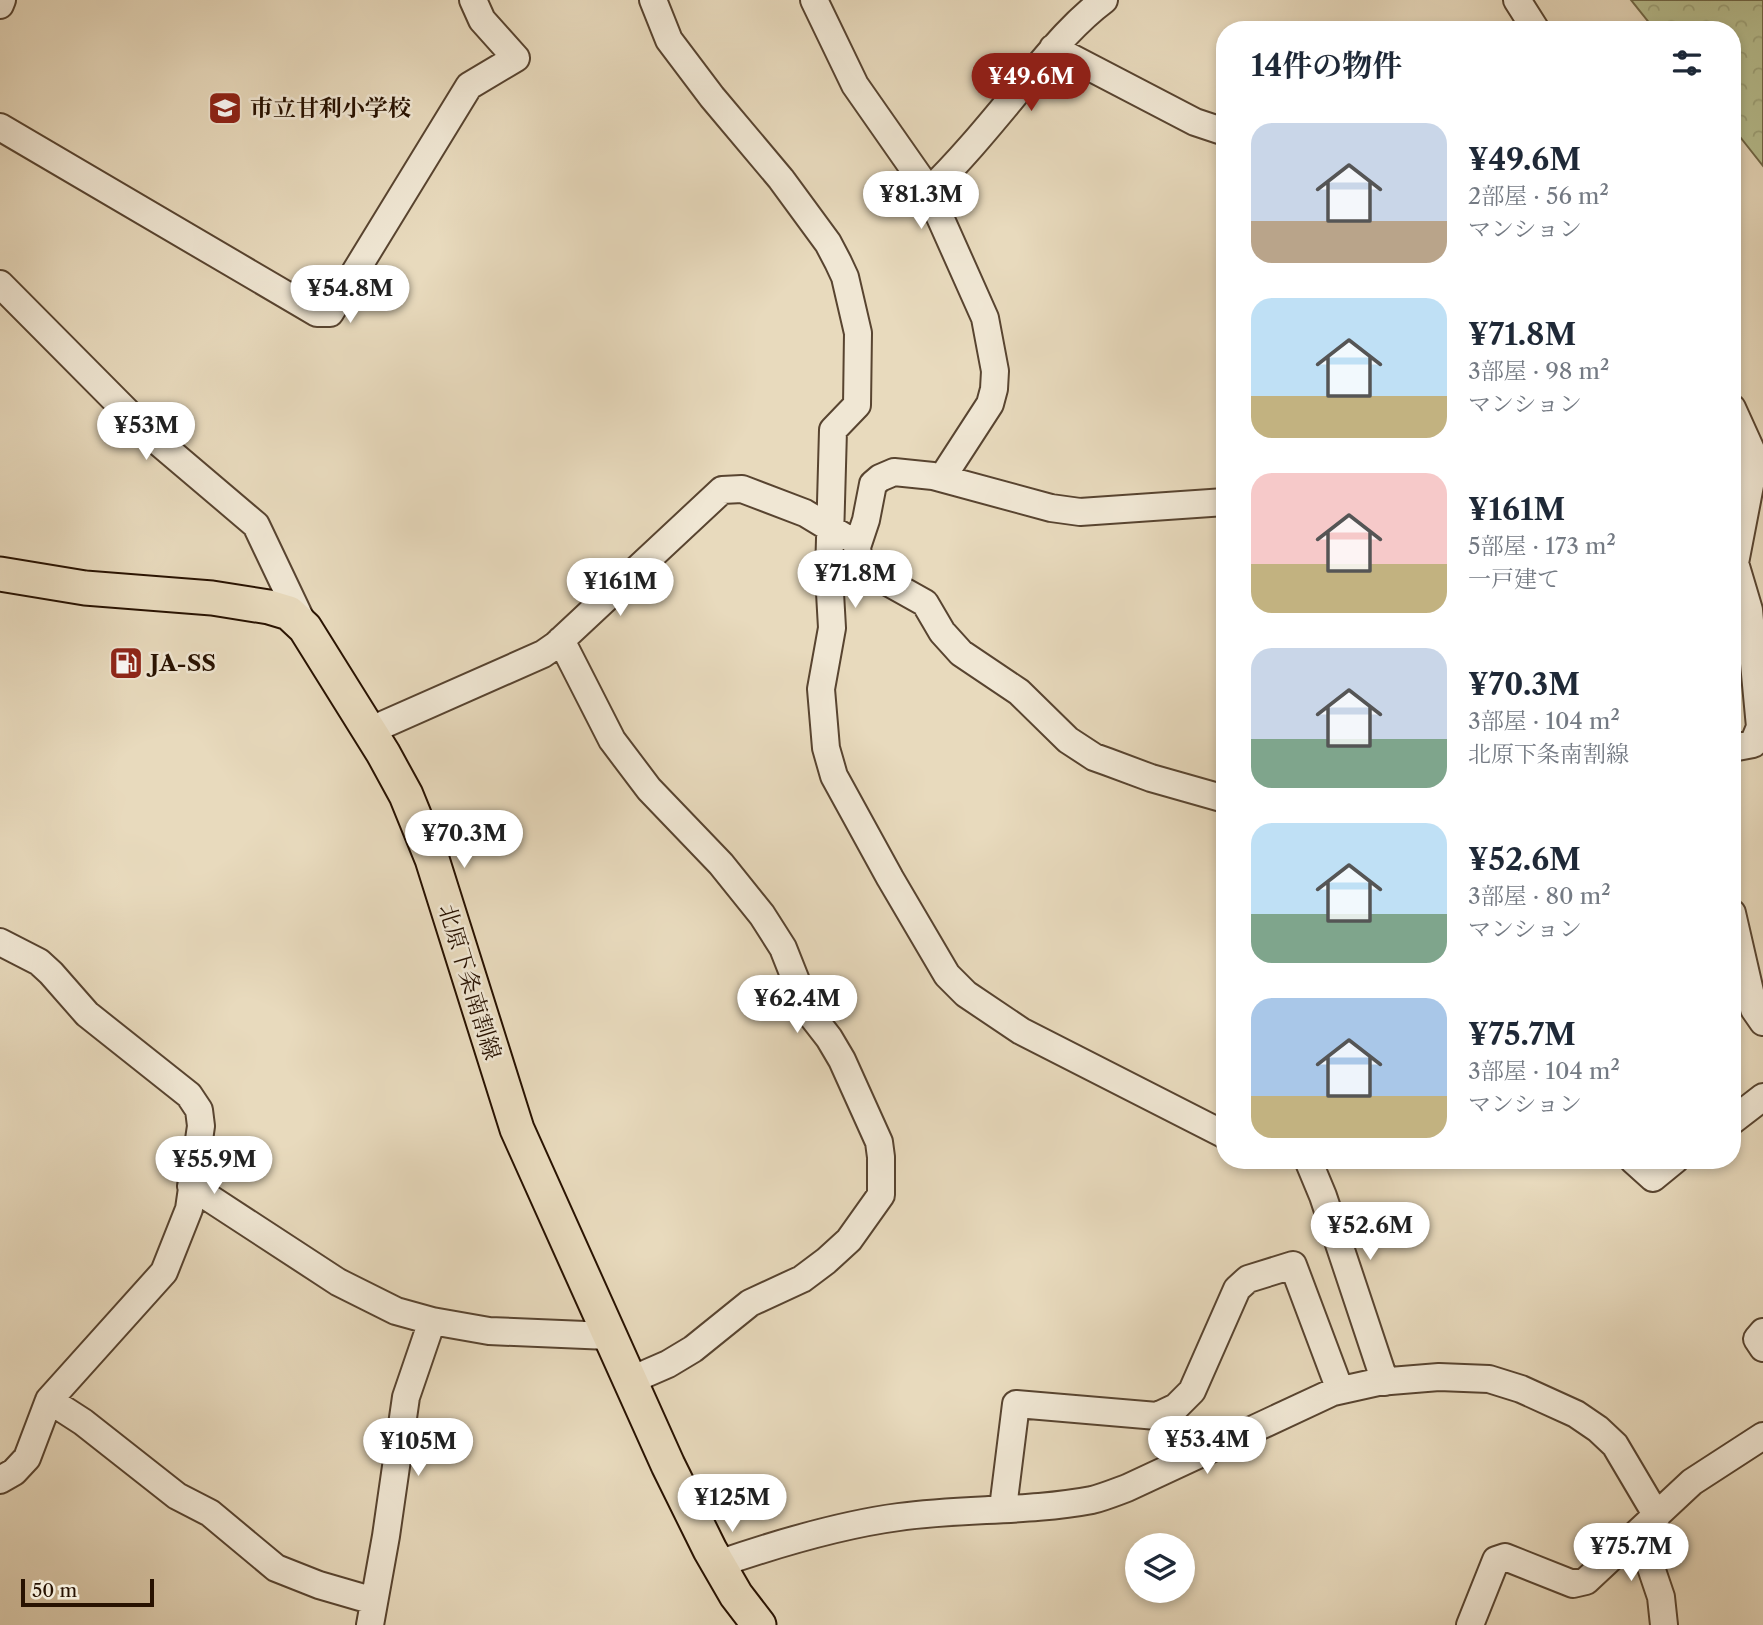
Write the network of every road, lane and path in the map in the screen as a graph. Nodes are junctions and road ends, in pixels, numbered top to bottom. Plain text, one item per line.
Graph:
1 (2, 0) edge
2 (473, 0) edge
3 (653, 0) edge
4 (814, 0) edge
5 (1104, 0) edge
6 (1517, 0) edge
7 (0, 5) edge
8 (1530, 21) edge
9 (1053, 48) junction
10 (0, 127) edge
11 (1216, 129) edge
12 (929, 191) junction
13 (0, 284) edge
14 (1741, 428) edge
15 (942, 478) junction
16 (1216, 503) edge
17 (830, 527) junction
18 (1741, 532) edge
19 (858, 547) junction
20 (0, 575) edge
21 (1741, 583) edge
22 (305, 628) junction
23 (561, 640) junction
24 (369, 731) junction
25 (1741, 746) edge
26 (1216, 796) edge
27 (0, 942) edge
28 (1741, 952) edge
29 (1763, 1023) edge
30 (1763, 1097) edge
31 (1741, 1114) edge
32 (1216, 1130) edge
33 (1312, 1169) edge
34 (1643, 1169) edge
35 (1664, 1169) edge
36 (191, 1186) junction
37 (432, 1321) junction
38 (1763, 1332) edge
39 (609, 1336) junction
40 (1763, 1348) edge
41 (629, 1381) junction
42 (1385, 1381) junction
43 (1340, 1390) junction
44 (49, 1400) junction
45 (1763, 1436) edge
46 (0, 1480) edge
47 (1003, 1508) junction
48 (1648, 1524) junction
49 (718, 1564) junction
50 (372, 1613) edge
51 (758, 1625) edge
52 (1470, 1625) edge
53 (1664, 1625) edge

1 - 7 street
2 - 10 street
3 - 17 street
4 - 12 street
5 - 9 street
6 - 8 street
9 - 11 street
9 - 12 street
12 - 15 street
13 - 22 street
14 - 18 street
15 - 16 street
15 - 19 street
17 - 19 street
17 - 23 street
17 - 32 street
19 - 26 street
20 - 22 main road, 北原下条南割線
21 - 25 street
22 - 24 main road, 北原下条南割線
23 - 24 street
23 - 41 street
24 - 39 main road, 北原下条南割線
27 - 36 street
28 - 29 street
30 - 31 street
33 - 42 street
34 - 35 street
36 - 37 street
36 - 44 street
37 - 39 street
37 - 50 street
38 - 40 street
39 - 41 main road, 北原下条南割線
41 - 49 main road, 北原下条南割線
42 - 43 street
42 - 48 street
43 - 47 street
43 - 47 street
44 - 46 street
44 - 50 street
45 - 48 street
47 - 49 street
48 - 52 street
48 - 53 street
49 - 51 main road, 北原下条南割線

